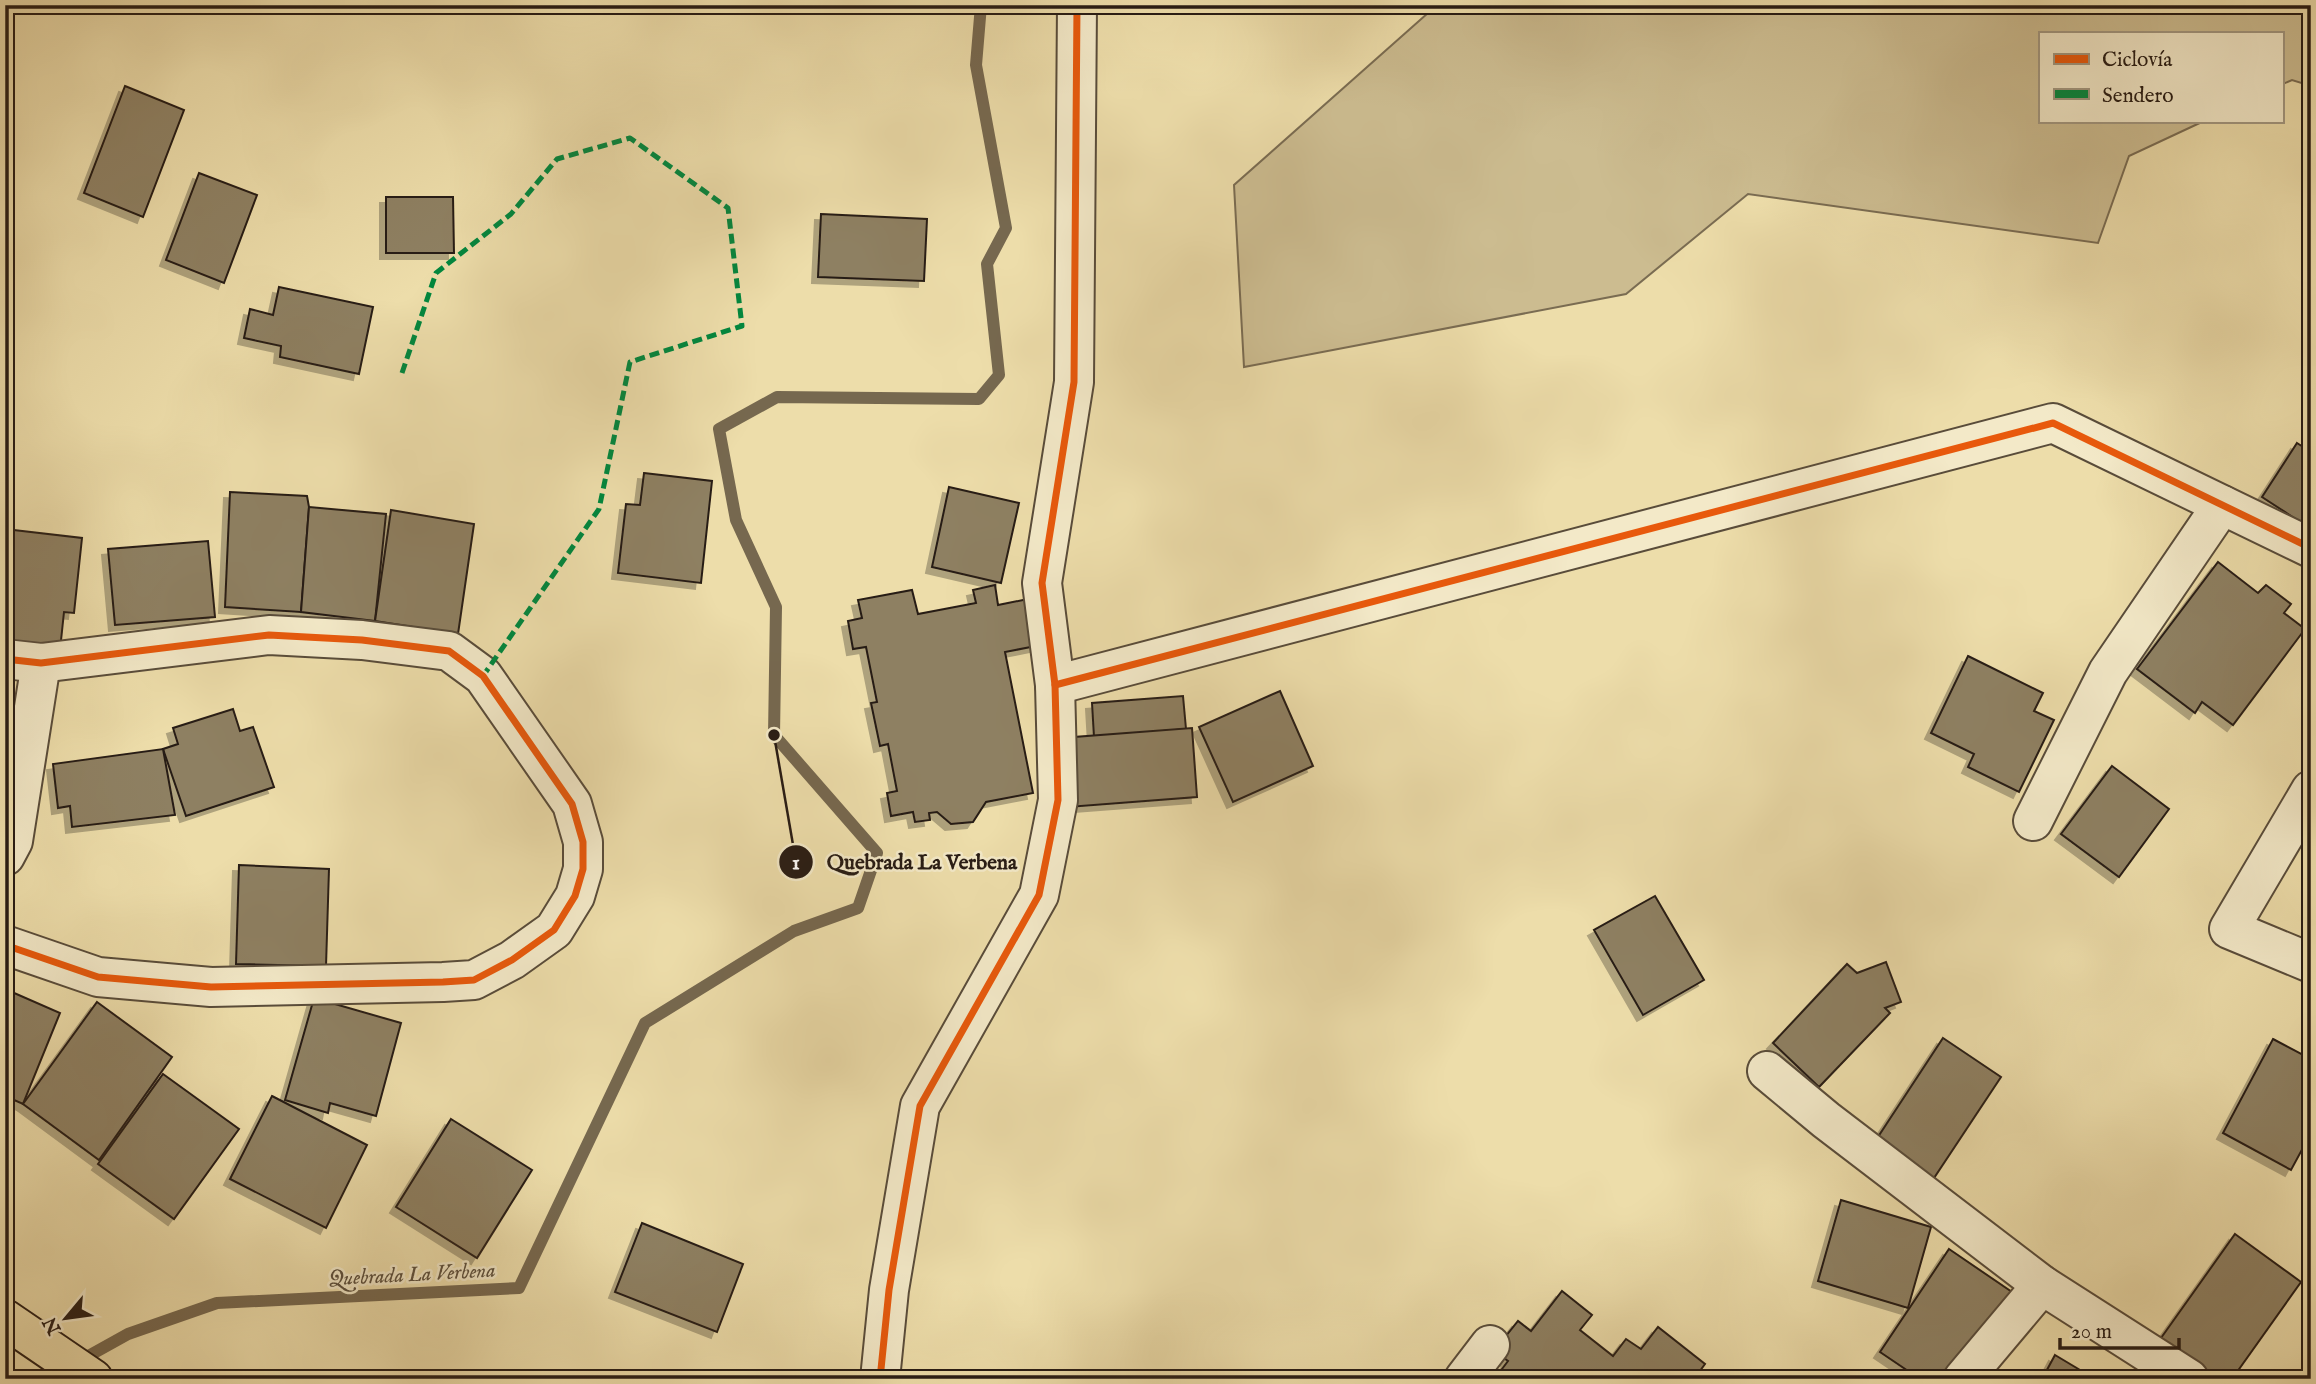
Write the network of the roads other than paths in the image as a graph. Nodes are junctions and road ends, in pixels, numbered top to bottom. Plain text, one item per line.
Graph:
1 (1077, 5) edge
2 (2222, 505) junction
3 (2311, 548) edge
4 (23, 661) edge
5 (1055, 685) junction
6 (2311, 790) edge
7 (2033, 821) dead end
8 (5, 856) edge
9 (5, 945) edge
10 (2311, 963) edge
11 (1767, 1071) dead end
12 (2042, 1285) junction
13 (5, 1319) edge
14 (1490, 1345) dead end
15 (93, 1379) edge
16 (880, 1379) edge
17 (1464, 1379) edge
18 (1963, 1379) edge
19 (2189, 1379) edge

1 - 5 street
2 - 3 street
2 - 5 street
2 - 7 street
4 - 8 street
4 - 9 street
5 - 16 street
6 - 10 street
11 - 12 street
12 - 18 street
12 - 19 street
13 - 15 main road
14 - 17 street

